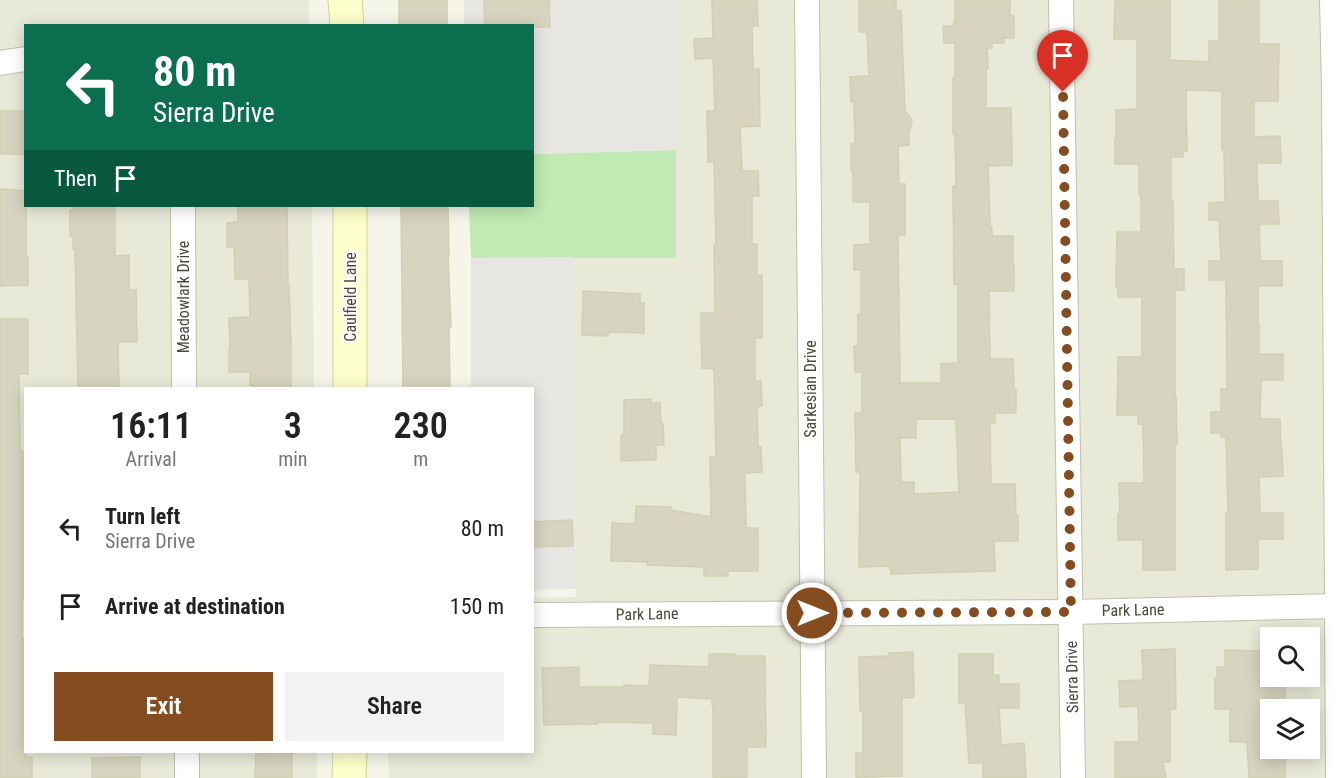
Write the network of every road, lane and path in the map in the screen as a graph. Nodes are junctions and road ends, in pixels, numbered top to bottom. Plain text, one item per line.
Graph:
1 (345, 0) edge
2 (807, 0) edge
3 (1061, 0) edge
4 (1332, 0) edge
5 (347, 24) edge
6 (24, 59) edge
7 (0, 63) edge
8 (1336, 87) edge
9 (183, 207) edge
10 (350, 207) edge
11 (184, 387) edge
12 (350, 387) edge
13 (1337, 606) edge
14 (1071, 612) junction
15 (812, 613) junction
16 (534, 615) edge
17 (187, 753) edge
18 (350, 753) edge
19 (187, 778) edge
20 (350, 778) edge
21 (814, 778) edge
22 (1073, 778) edge
23 (1338, 778) edge

1 - 5 main road
2 - 15 street, Sarkesian Drive
3 - 14 street, Sierra Drive
4 - 8 street
6 - 7 street
8 - 13 street
9 - 11 street, Meadowlark Drive
10 - 12 main road, Caulfield Lane
13 - 14 street, Park Lane
13 - 23 street
14 - 15 street, Park Lane
14 - 22 street, Sierra Drive
15 - 16 street, Park Lane
15 - 21 street, Sarkesian Drive
17 - 19 street
18 - 20 main road

